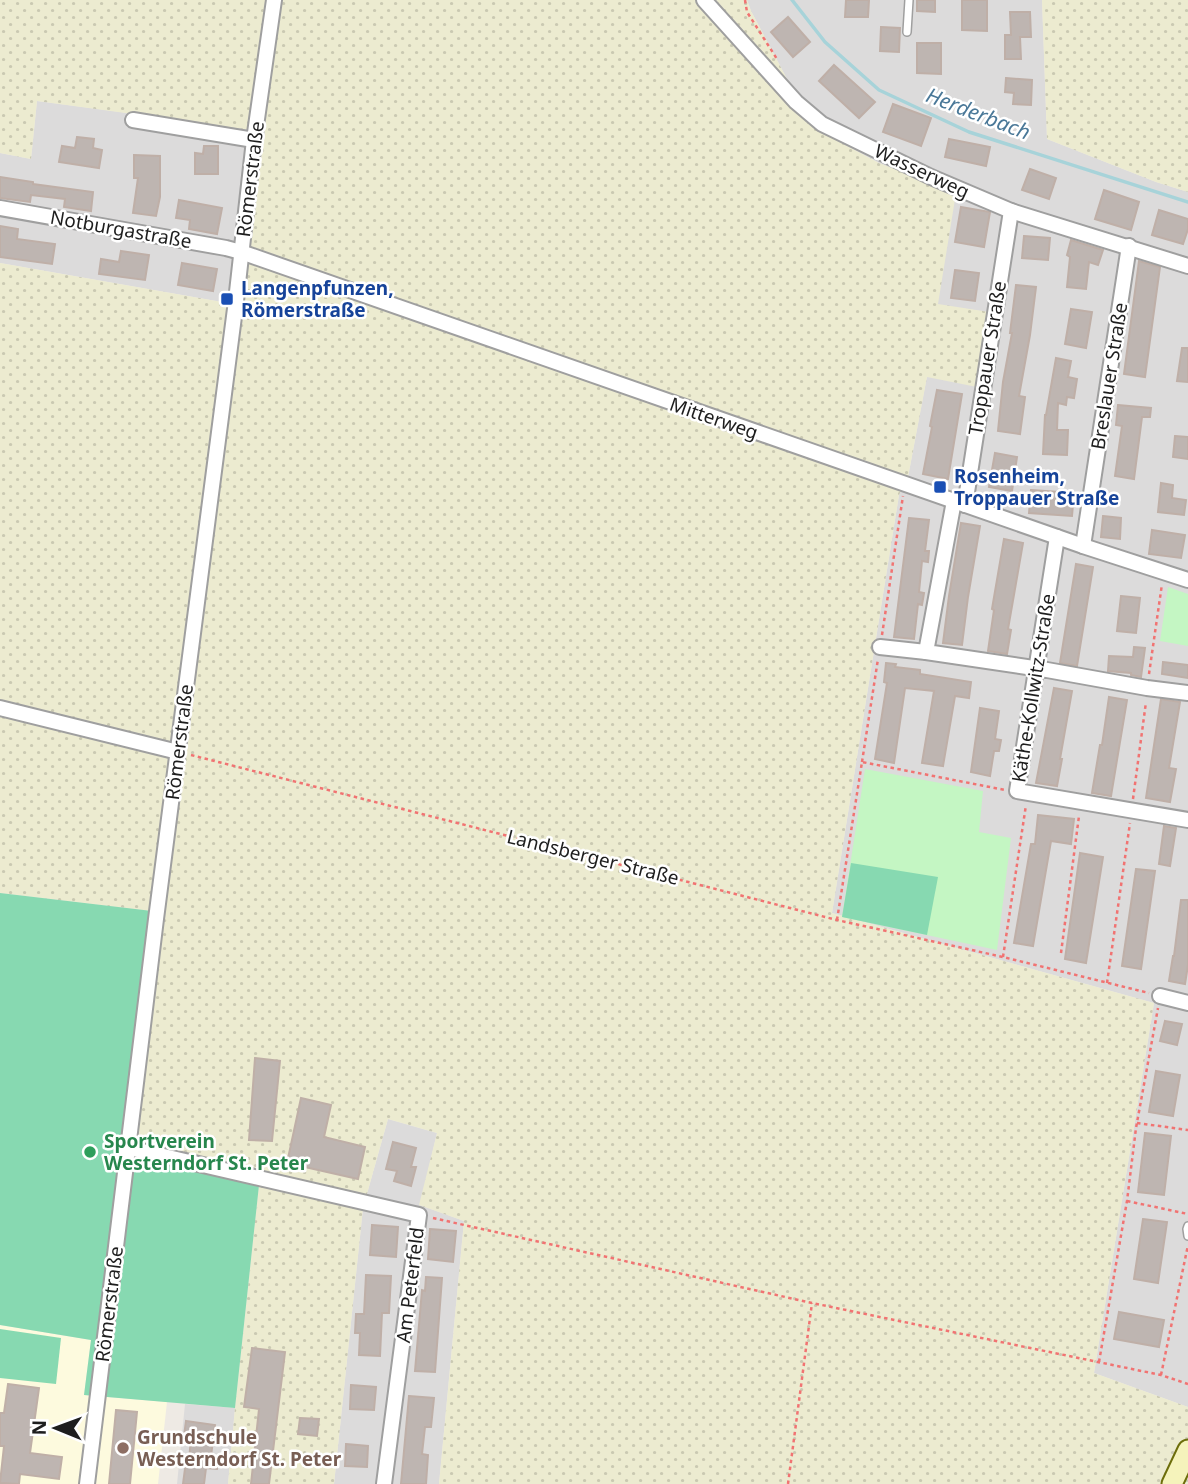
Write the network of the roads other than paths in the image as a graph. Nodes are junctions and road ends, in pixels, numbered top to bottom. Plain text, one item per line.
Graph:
1 (274, 0) edge
2 (704, 0) edge
3 (909, 0) edge
4 (907, 32) dead end
5 (133, 120) dead end
6 (254, 140) junction
7 (0, 208) edge
8 (1010, 211) junction
9 (1129, 246) junction
10 (241, 252) junction
11 (1188, 266) edge
12 (960, 503) junction
13 (1057, 537) junction
14 (1083, 546) junction
15 (1188, 580) edge
16 (880, 647) road end
17 (926, 652) junction
18 (1036, 668) junction
19 (1188, 693) edge
20 (0, 708) edge
21 (177, 752) junction
22 (1188, 820) edge
23 (1160, 996) road end
24 (1188, 1003) edge
25 (129, 1148) junction
26 (1188, 1226) edge
27 (1188, 1236) edge
28 (1188, 1450) edge
29 (87, 1484) edge
30 (384, 1484) edge
31 (1172, 1484) edge

1 - 6 street, Römerstraße
2 - 8 street, Wasserweg
3 - 4 lane
5 - 6 street
6 - 10 street, Römerstraße
7 - 10 street, Notburgastraße
8 - 9 street, Wasserweg
8 - 12 street, Troppauer Straße
9 - 11 street, Wasserweg
9 - 14 street, Breslauer Straße
10 - 12 street, Mitterweg
10 - 21 street, Römerstraße
12 - 13 street, Mitterweg
12 - 17 street, Troppauer Straße
13 - 14 street, Mitterweg
13 - 18 street, Käthe-Kollwitz-Straße
14 - 15 street, Mitterweg
16 - 17 street
17 - 18 street
18 - 19 street
18 - 22 street, Käthe-Kollwitz-Straße
20 - 21 street
21 - 25 street, Römerstraße
23 - 24 street
25 - 29 street, Römerstraße
25 - 30 street, Am Peterfeld
26 - 27 lane
28 - 31 street

